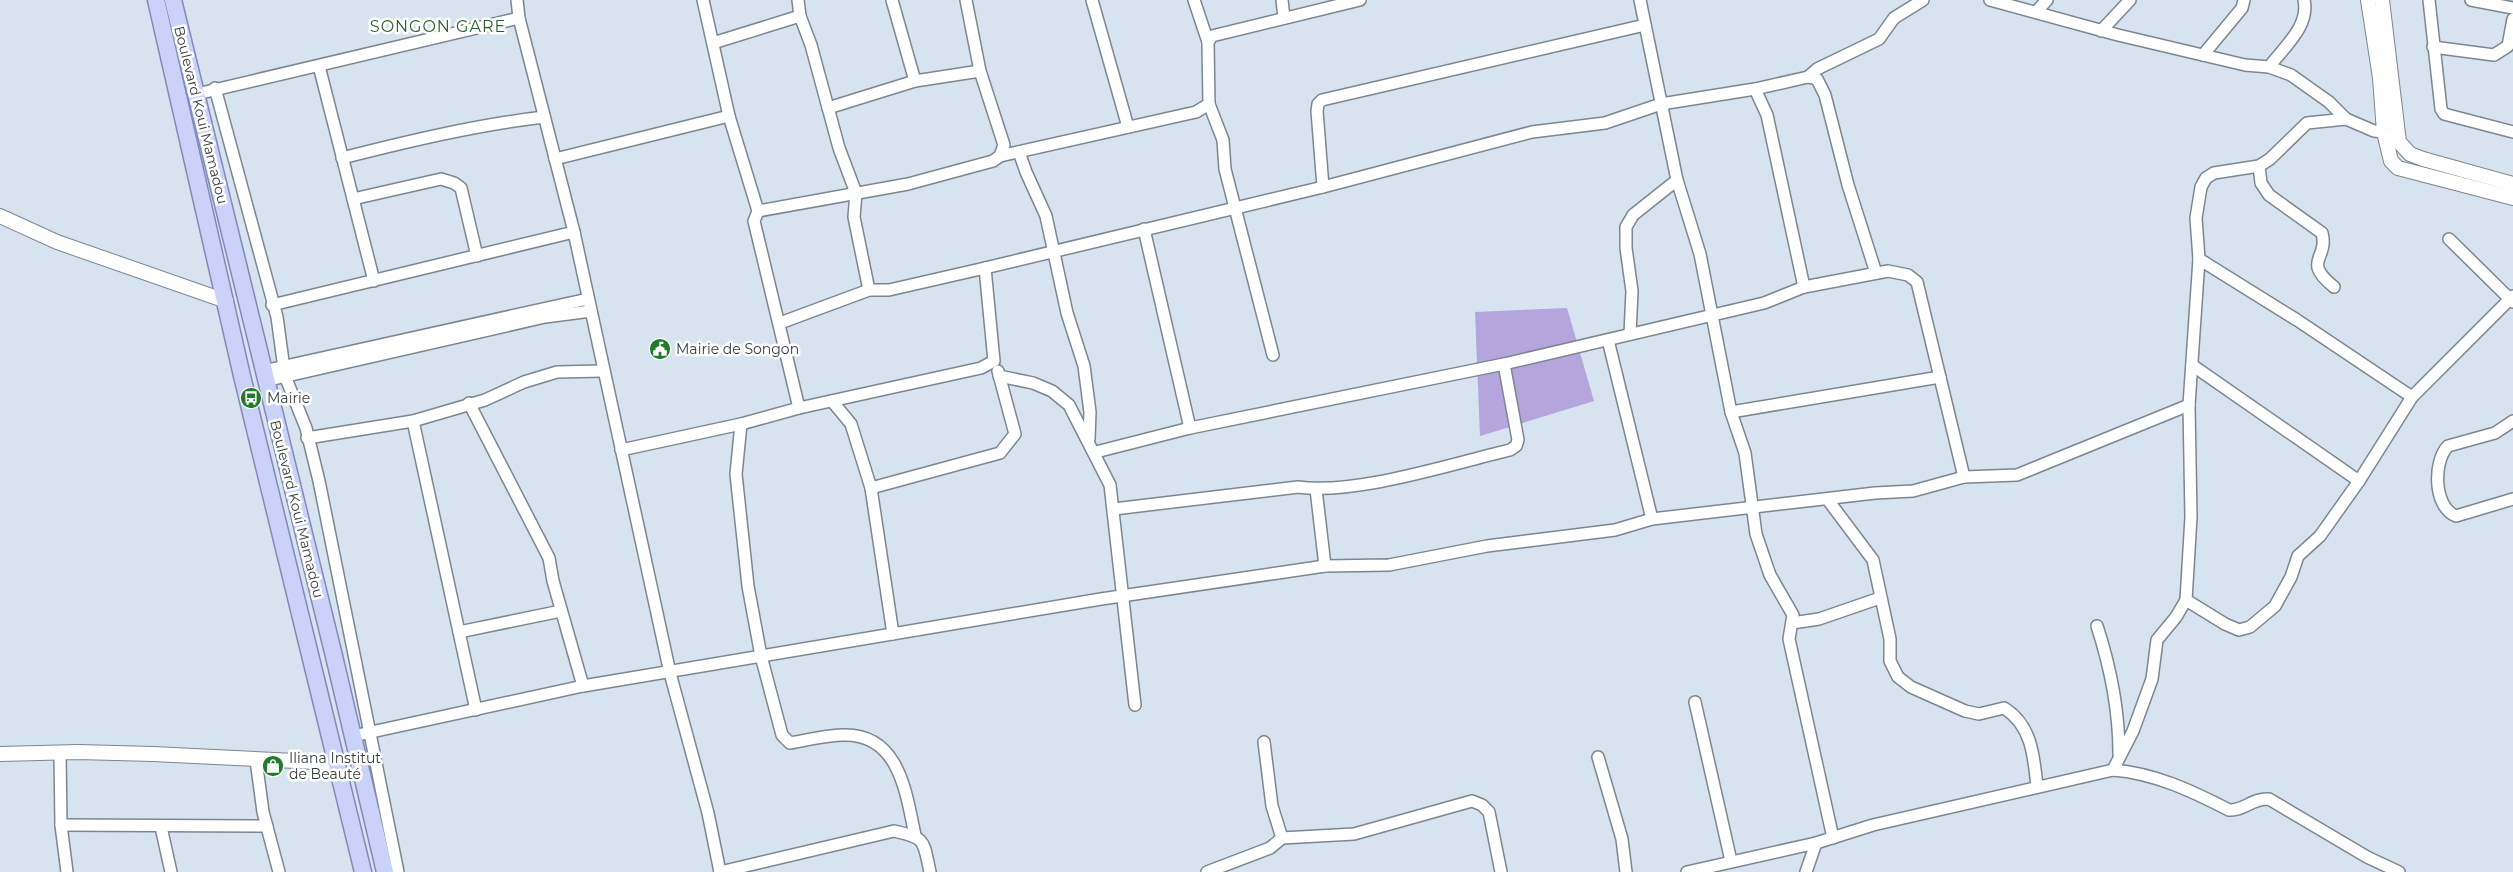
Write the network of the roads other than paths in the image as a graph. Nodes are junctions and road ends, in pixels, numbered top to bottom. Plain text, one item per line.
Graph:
1 (156, 0) edge
2 (173, 0) edge
3 (517, 0) edge
4 (703, 0) edge
5 (798, 0) edge
6 (892, 0) edge
7 (966, 0) edge
8 (1092, 0) edge
9 (1194, 0) edge
10 (1282, 0) edge
11 (1360, 0) edge
12 (1640, 0) edge
13 (1923, 0) edge
14 (1990, 0) edge
15 (2047, 0) edge
16 (2130, 0) edge
17 (2244, 0) edge
18 (2304, 0) edge
19 (2368, 0) edge
20 (2382, 0) edge
21 (2429, 0) edge
22 (2471, 0) edge
23 (2513, 8) edge
24 (2036, 12) junction
25 (800, 16) junction
26 (519, 18) junction
27 (1284, 18) junction
28 (2513, 19) edge
29 (1645, 25) junction
30 (2100, 31) junction
31 (1208, 42) junction
32 (713, 43) junction
33 (2433, 47) junction
34 (2203, 55) junction
35 (319, 66) junction
36 (2269, 66) junction
37 (980, 71) junction
38 (1808, 77) junction
39 (915, 82) junction
40 (215, 88) junction
41 (1756, 89) junction
42 (197, 94) junction
43 (1209, 104) junction
44 (1661, 104) junction
45 (828, 108) junction
46 (729, 116) junction
47 (544, 117) junction
48 (2346, 119) junction
49 (1128, 127) junction
50 (2384, 132) junction
51 (2513, 132) edge
52 (1019, 152) junction
53 (1000, 156) junction
54 (342, 158) junction
55 (555, 158) junction
56 (2259, 166) junction
57 (1677, 180) junction
58 (2513, 184) edge
59 (1323, 187) junction
60 (856, 193) junction
61 (2513, 198) edge
62 (353, 199) junction
63 (1235, 208) junction
64 (758, 211) junction
65 (0, 216) edge
66 (1144, 229) junction
67 (574, 232) junction
68 (2449, 240) dead end
69 (1054, 250) junction
70 (476, 256) junction
71 (2199, 259) junction
72 (985, 268) junction
73 (1876, 273) junction
74 (374, 281) junction
75 (1804, 287) junction
76 (2334, 287) dead end
77 (869, 290) junction
78 (588, 299) junction
79 (2512, 299) edge
80 (226, 301) junction
81 (272, 305) junction
82 (591, 312) junction
83 (1711, 315) junction
84 (780, 323) junction
85 (1630, 334) junction
86 (1608, 340) junction
87 (1273, 355) dead end
88 (994, 361) junction
89 (1504, 364) junction
90 (2192, 365) junction
91 (284, 371) junction
92 (603, 371) junction
93 (264, 376) junction
94 (999, 376) junction
95 (1940, 377) junction
96 (2412, 397) junction
97 (832, 401) junction
98 (469, 403) junction
99 (2189, 405) junction
100 (799, 408) junction
101 (1731, 412) junction
102 (413, 421) junction
103 (2513, 421) edge
104 (741, 424) junction
105 (1190, 428) junction
106 (307, 438) junction
107 (1089, 440) junction
108 (621, 450) junction
109 (1096, 452) junction
110 (1964, 477) junction
111 (2360, 482) junction
112 (871, 488) junction
113 (1316, 490) junction
114 (2513, 499) edge
115 (1828, 500) junction
116 (1752, 507) junction
117 (1114, 508) junction
118 (1652, 519) junction
119 (1324, 566) junction
120 (1122, 597) junction
121 (1880, 598) junction
122 (2186, 600) junction
123 (561, 611) junction
124 (1792, 623) junction
125 (2097, 626) dead end
126 (459, 632) junction
127 (894, 634) junction
128 (761, 656) junction
129 (670, 673) junction
130 (583, 686) junction
131 (1694, 702) dead end
132 (1135, 705) dead end
133 (476, 710) junction
134 (370, 734) junction
135 (353, 736) junction
136 (1264, 742) dead end
137 (60, 753) junction
138 (0, 754) edge
139 (2119, 756) junction
140 (1598, 757) dead end
141 (256, 760) junction
142 (359, 760) junction
143 (337, 763) junction
144 (2114, 770) junction
145 (2037, 787) junction
146 (61, 825) junction
147 (267, 826) junction
148 (161, 827) junction
149 (915, 835) junction
150 (1282, 838) junction
151 (1833, 838) junction
152 (1816, 843) junction
153 (1730, 861) junction
154 (67, 872) edge
155 (171, 872) edge
156 (279, 872) edge
157 (363, 872) edge
158 (385, 872) edge
159 (398, 872) edge
160 (720, 872) edge
161 (930, 872) edge
162 (1207, 872) edge
163 (1501, 872) edge
164 (1626, 872) edge
165 (1687, 872) edge
166 (1806, 872) edge
167 (2399, 872) edge

1 - 80 main road, Boulevard Koui Mamadou
2 - 42 main road, Boulevard Koui Mamadou
3 - 26 street
4 - 32 street
5 - 25 street
6 - 39 street
7 - 37 street
8 - 49 street
9 - 31 street
10 - 27 street
11 - 27 street
12 - 29 street
13 - 38 street
14 - 24 street
15 - 24 street
16 - 30 street
17 - 34 street
18 - 36 street
19 - 50 street
20 - 58 street
21 - 33 street
22 - 23 street
24 - 30 street
25 - 32 street
25 - 45 street
26 - 35 street
26 - 47 street
27 - 31 street
28 - 33 street
29 - 44 street
29 - 59 street
30 - 34 street
31 - 43 street
32 - 46 street
33 - 51 street
34 - 36 street
35 - 40 street
35 - 54 street
36 - 48 street
37 - 39 street
37 - 53 street
38 - 41 street
38 - 73 street
39 - 45 street
40 - 42 street
40 - 81 street
41 - 44 street
41 - 75 street
42 - 93 main road, Boulevard Koui Mamadou
43 - 49 street
43 - 63 street
44 - 57 street
44 - 59 street
45 - 60 street
46 - 55 street
46 - 64 street
47 - 54 street
47 - 55 street
48 - 50 street
48 - 56 street
49 - 52 street
50 - 61 street
52 - 53 street
52 - 69 street
53 - 60 street
54 - 62 street
55 - 67 street
56 - 71 street
56 - 76 street
57 - 83 street
57 - 85 street
59 - 63 street
60 - 64 street
60 - 77 street
62 - 70 street
62 - 74 street
63 - 66 street
63 - 87 street
64 - 84 street
65 - 80 street
66 - 69 street
66 - 105 street
67 - 70 street
67 - 78 street
68 - 79 street
69 - 72 street
69 - 107 street
70 - 74 street
71 - 90 street
71 - 96 street
72 - 77 street
72 - 88 street
73 - 75 street
73 - 95 street
74 - 81 street
75 - 83 street
77 - 84 street
78 - 82 street
78 - 91 street
79 - 96 street
80 - 143 main road, Boulevard Koui Mamadou
81 - 91 street
82 - 91 street
82 - 92 street
83 - 85 street
83 - 101 street
84 - 100 street
85 - 86 street
86 - 89 street
86 - 118 street
88 - 94 street
88 - 97 street
89 - 105 street
89 - 113 street
90 - 99 street
90 - 111 street
91 - 93 street
91 - 106 street
92 - 98 street
92 - 108 street
93 - 135 main road, Boulevard Koui Mamadou
94 - 107 street
94 - 112 street
95 - 101 street
95 - 110 street
96 - 111 street
97 - 100 street
97 - 112 street
98 - 102 street
98 - 123 street
99 - 110 street
99 - 122 street
100 - 104 street
101 - 116 street
102 - 106 street
102 - 126 street
103 - 114 street
104 - 108 street
104 - 128 street
105 - 109 street
106 - 134 street
107 - 109 street
108 - 129 street
109 - 117 street
110 - 115 street
111 - 122 street
112 - 127 street
113 - 117 street
113 - 119 street
115 - 116 street
115 - 121 street
116 - 118 street
116 - 124 street
117 - 120 street
118 - 119 street
119 - 120 street
120 - 127 street
120 - 132 street
121 - 124 street
121 - 145 street
122 - 139 street
123 - 126 street
123 - 130 street
124 - 151 street
125 - 139 street
126 - 133 street
127 - 128 street
128 - 129 street
128 - 149 street
129 - 130 street
129 - 160 street
130 - 133 street
131 - 153 street
133 - 134 street
134 - 135 street
134 - 159 street
135 - 142 main road, Boulevard Koui Mamadou
136 - 150 street
137 - 138 street
137 - 141 street
137 - 146 street
139 - 144 street
140 - 164 street
141 - 143 street
141 - 147 street
142 - 143 main road
142 - 158 main road, Boulevard Koui Mamadou
143 - 157 main road, Boulevard Koui Mamadou
144 - 145 street
144 - 167 street
145 - 151 street
146 - 148 street
146 - 154 street
147 - 148 street
147 - 156 street
148 - 155 street
149 - 160 street
149 - 161 street
150 - 162 street
150 - 163 street
151 - 152 street
152 - 153 street
152 - 166 street
153 - 165 street

